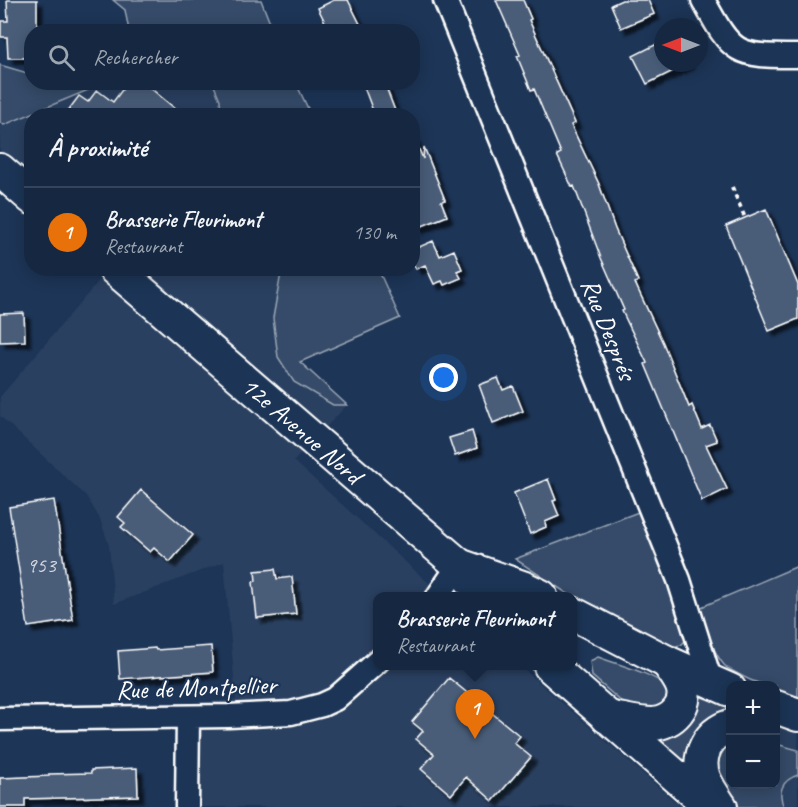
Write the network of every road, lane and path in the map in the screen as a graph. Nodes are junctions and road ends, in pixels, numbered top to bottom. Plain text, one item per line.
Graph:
1 (445, 0) edge
2 (703, 0) edge
3 (798, 56) edge
4 (0, 170) edge
5 (732, 187) dead end
6 (24, 191) edge
7 (745, 218) dead end
8 (123, 276) edge
9 (459, 565) junction
10 (441, 592) edge
11 (479, 592) edge
12 (532, 592) edge
13 (577, 615) edge
14 (667, 662) junction
15 (373, 666) edge
16 (554, 670) edge
17 (721, 686) edge
18 (780, 708) edge
19 (798, 715) edge
20 (188, 717) junction
21 (607, 717) junction
22 (0, 719) edge
23 (726, 728) edge
24 (780, 728) edge
25 (798, 730) edge
26 (188, 807) edge
27 (711, 807) edge
28 (721, 807) edge

1 - 17 street, Rue Després
2 - 3 street
4 - 6 main road
5 - 7 path
8 - 9 main road, 12e Avenue Nord
9 - 10 street
9 - 11 main road, 12e Avenue Nord
9 - 12 main road
13 - 14 main road
14 - 17 main road
14 - 21 main road
15 - 20 street, Rue de Montpellier
16 - 21 main road
18 - 19 main road
20 - 22 street, Rue de Montpellier
20 - 26 street
21 - 27 main road
23 - 28 main road
24 - 25 main road

